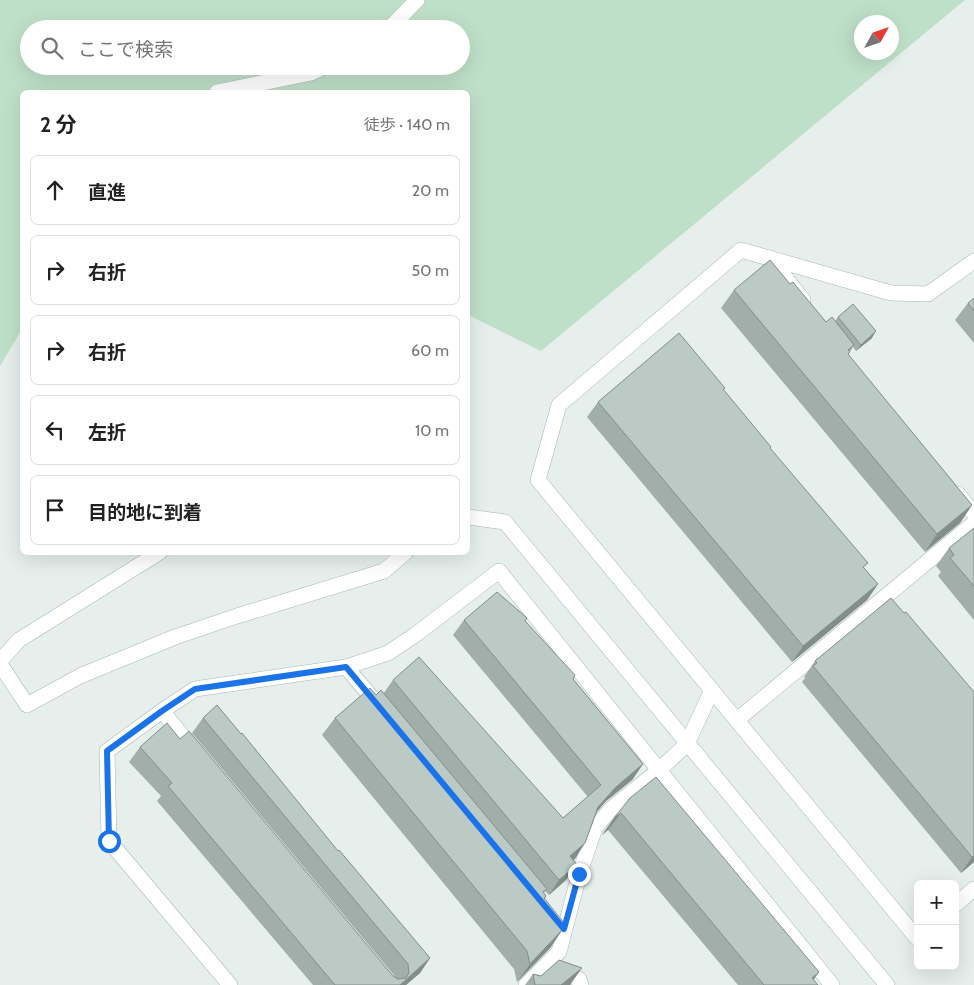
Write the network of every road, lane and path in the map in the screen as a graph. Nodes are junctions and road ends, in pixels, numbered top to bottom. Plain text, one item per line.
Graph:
1 (417, 0) edge
2 (398, 20) edge
3 (306, 75) edge
4 (227, 90) edge
5 (770, 258) junction
6 (974, 261) edge
7 (813, 312) edge
8 (949, 483) edge
9 (974, 514) edge
10 (470, 517) edge
11 (974, 523) edge
12 (155, 555) edge
13 (403, 555) edge
14 (0, 663) edge
15 (346, 667) junction
16 (712, 690) junction
17 (162, 711) junction
18 (390, 719) edge
19 (737, 720) junction
20 (687, 744) junction
21 (206, 764) edge
22 (659, 770) junction
23 (974, 889) edge
24 (959, 901) edge
25 (552, 914) edge
26 (564, 929) junction
27 (914, 936) edge
28 (544, 967) junction
29 (230, 985) edge
30 (526, 985) edge
31 (581, 985) edge
32 (832, 985) edge
33 (887, 985) edge

1 - 2 street
3 - 4 street
5 - 6 street
5 - 7 street
5 - 16 street
8 - 9 street
10 - 20 street
11 - 19 street
12 - 14 street
13 - 14 street
15 - 17 street
15 - 18 street
15 - 22 street
16 - 19 street
16 - 20 street
17 - 21 street
17 - 29 street
19 - 27 street
20 - 22 street
20 - 33 street
22 - 26 street
22 - 32 street
23 - 24 street
25 - 26 street
26 - 28 street
28 - 30 street
28 - 31 street

